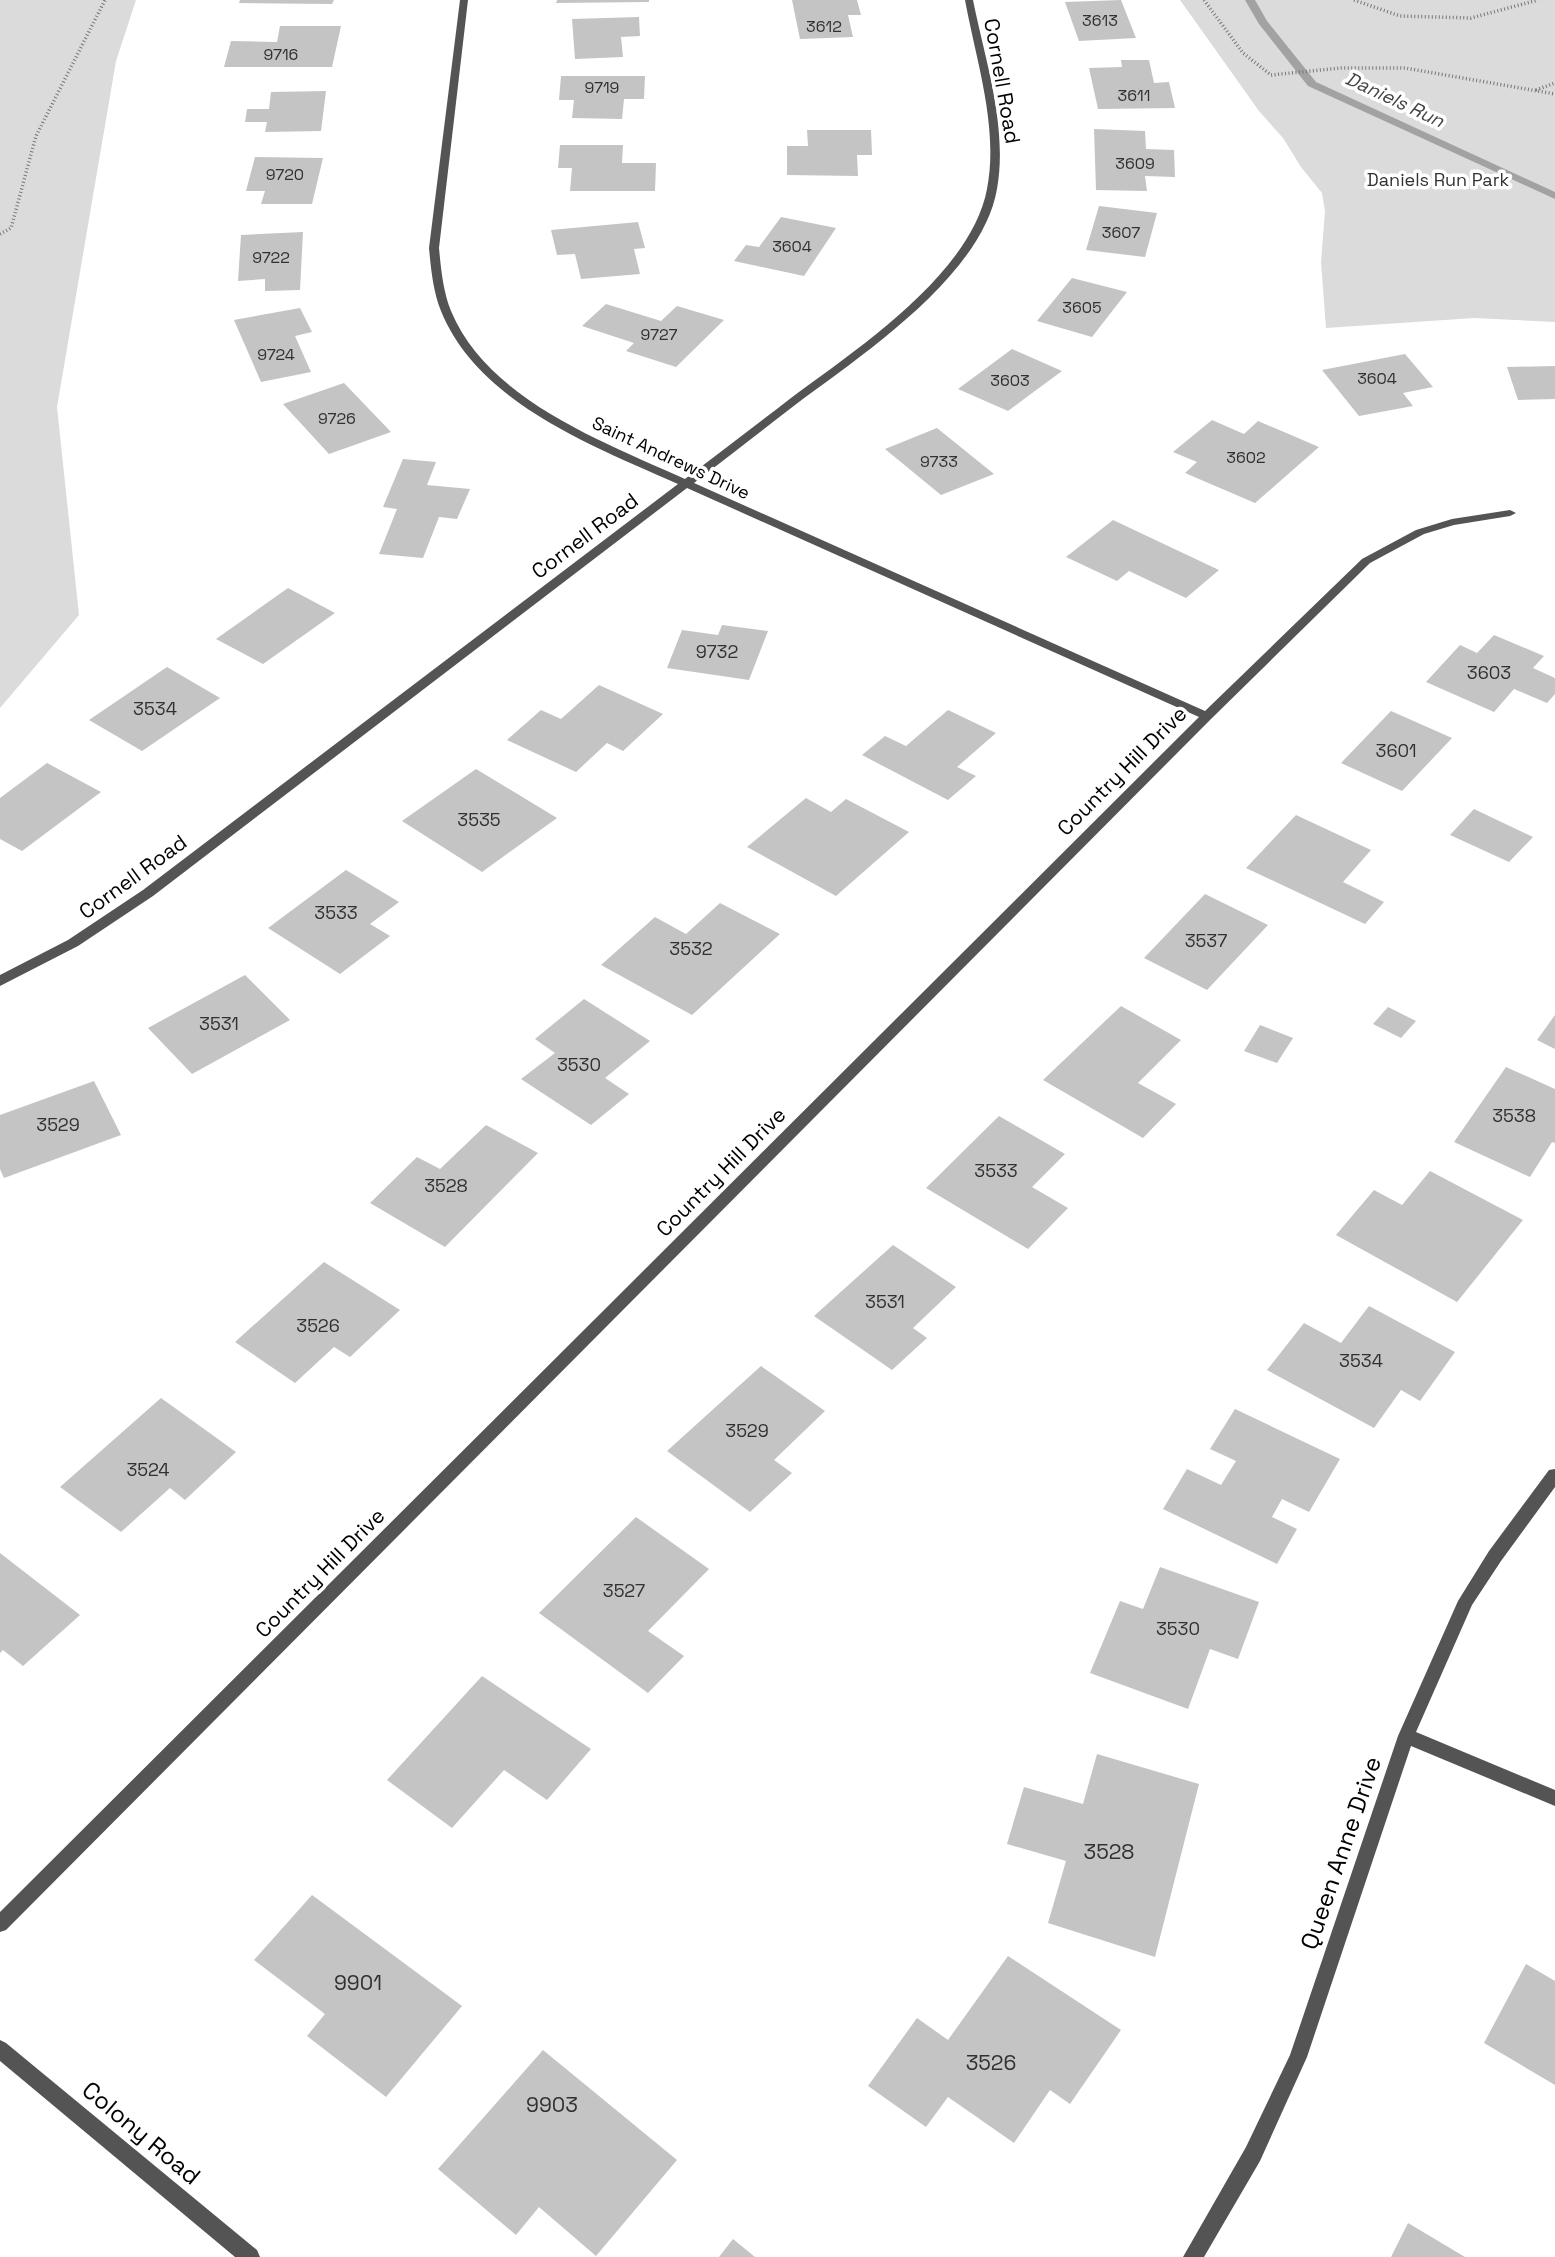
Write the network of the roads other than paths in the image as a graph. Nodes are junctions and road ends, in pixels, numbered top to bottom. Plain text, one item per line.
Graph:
1 (464, 0) edge
2 (969, 0) edge
3 (686, 484) junction
4 (1510, 513) dead end
5 (1207, 716) junction
6 (0, 981) edge
7 (1555, 1475) edge
8 (1406, 1736) junction
9 (1555, 1797) edge
10 (0, 1924) edge
11 (0, 2049) edge
12 (250, 2257) edge
13 (1193, 2257) edge

1 - 3 street, Saint Andrews Drive
2 - 3 street, Cornell Road
3 - 5 street, Saint Andrews Drive
3 - 6 street, Cornell Road
4 - 5 street, Country Hill Drive
5 - 10 street, Country Hill Drive
7 - 8 street, Queen Anne Drive
8 - 9 street
8 - 13 street, Queen Anne Drive
11 - 12 street, Colony Road

